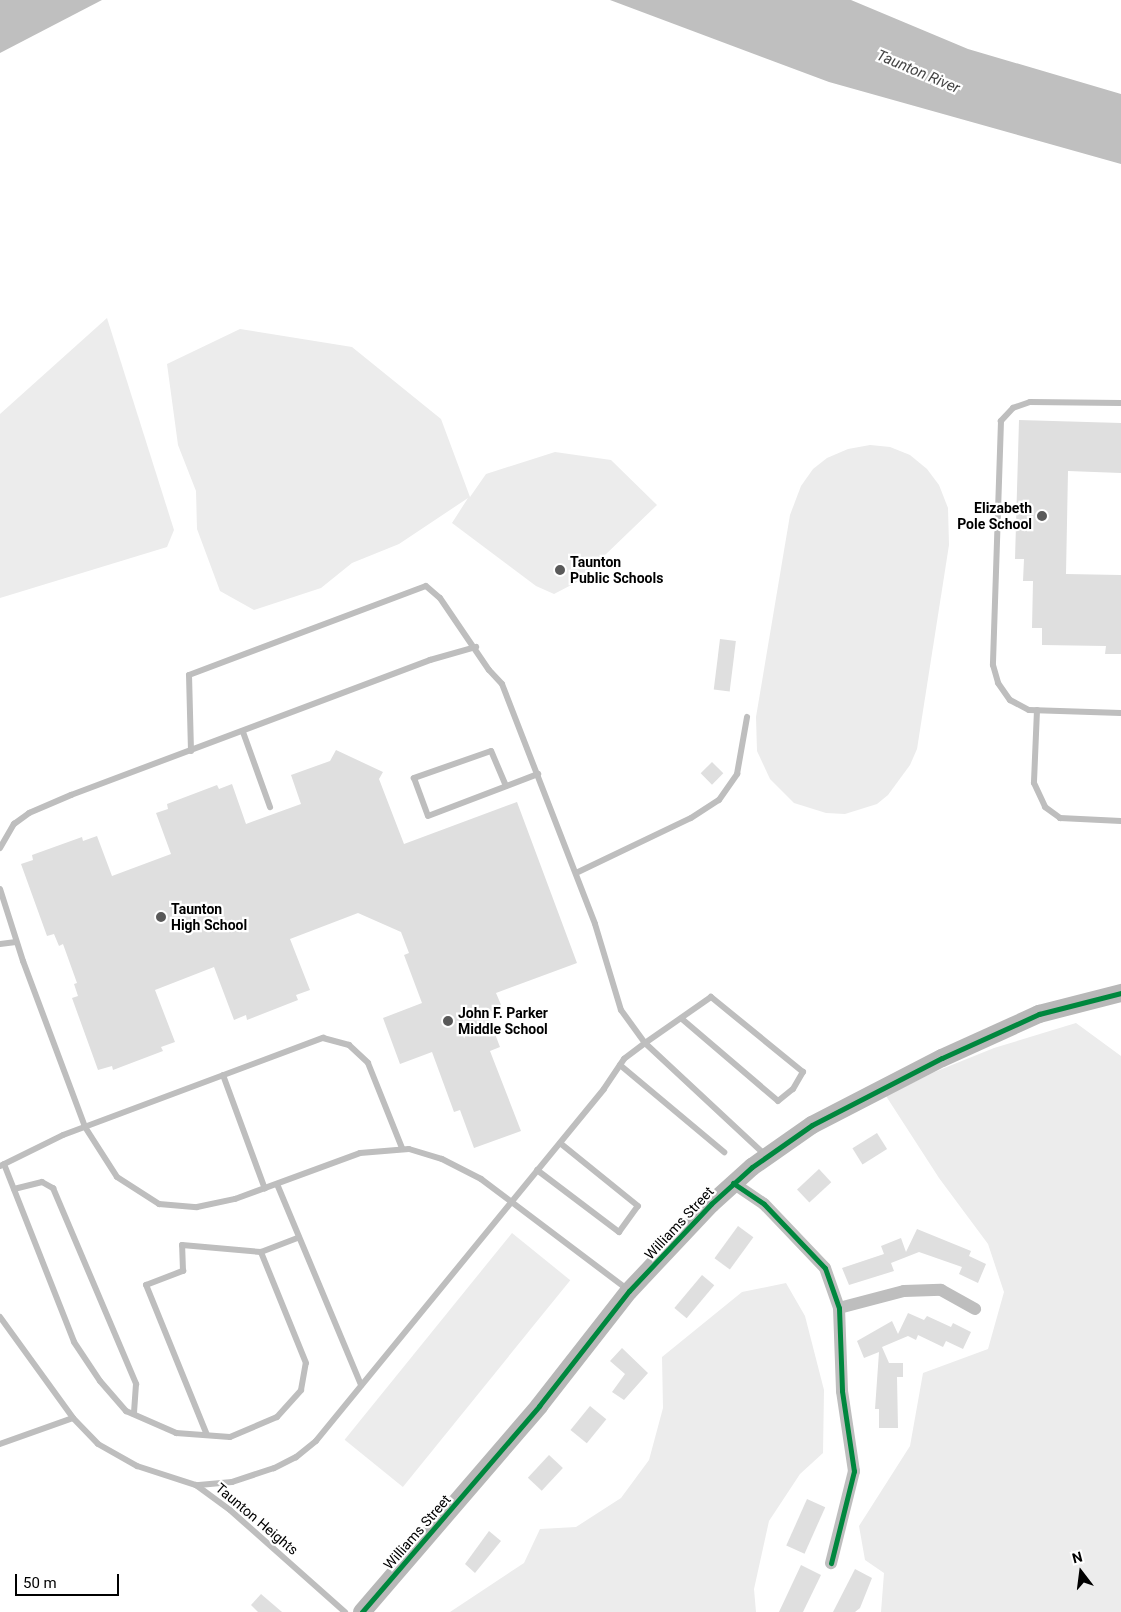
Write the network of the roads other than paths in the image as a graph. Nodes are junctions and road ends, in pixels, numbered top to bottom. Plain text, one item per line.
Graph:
1 (1121, 404) edge
2 (476, 647) junction
3 (1037, 710) junction
4 (1121, 713) edge
5 (747, 717) dead end
6 (243, 732) junction
7 (191, 751) junction
8 (538, 774) junction
9 (506, 786) junction
10 (270, 807) dead end
11 (1121, 821) edge
12 (0, 848) edge
13 (576, 873) junction
14 (0, 888) edge
15 (16, 942) junction
16 (0, 944) edge
17 (1121, 993) edge
18 (682, 1019) junction
19 (645, 1043) junction
20 (620, 1065) junction
21 (223, 1075) junction
22 (85, 1127) junction
23 (560, 1143) junction
24 (402, 1148) junction
25 (724, 1152) dead end
26 (766, 1156) junction
27 (2, 1165) edge
28 (537, 1170) junction
29 (733, 1183) junction
30 (277, 1184) junction
31 (265, 1188) junction
32 (14, 1189) junction
33 (511, 1202) junction
34 (298, 1238) junction
35 (261, 1252) junction
36 (630, 1291) junction
37 (839, 1308) junction
38 (975, 1309) dead end
39 (0, 1317) edge
40 (361, 1385) junction
41 (134, 1414) junction
42 (74, 1418) junction
43 (207, 1435) junction
44 (0, 1444) edge
45 (196, 1485) junction
46 (831, 1562) dead end
47 (345, 1612) edge
48 (362, 1612) edge

1 - 3 lane
2 - 6 lane
2 - 7 lane
2 - 8 lane
3 - 4 lane
3 - 11 lane
5 - 13 lane
6 - 7 lane
6 - 10 lane
7 - 12 lane
8 - 9 lane
8 - 13 lane
9 - 9 lane
13 - 19 lane
14 - 15 lane
15 - 16 lane
15 - 22 lane
17 - 26 street, Williams Street
18 - 18 lane
18 - 19 lane
19 - 20 lane
19 - 26 lane
20 - 23 lane
20 - 25 lane
21 - 22 lane
21 - 24 lane
21 - 31 lane
22 - 27 lane
22 - 31 lane
23 - 28 lane
23 - 28 lane
24 - 30 lane
24 - 33 lane
26 - 29 street, Williams Street
27 - 32 lane
28 - 33 lane
29 - 36 street, Williams Street
29 - 37 street
30 - 31 lane
30 - 34 lane
32 - 41 lane
32 - 41 lane
33 - 36 lane
33 - 40 lane
34 - 35 lane
34 - 40 lane
35 - 43 lane
35 - 43 lane
36 - 48 street, Williams Street
37 - 38 street
37 - 46 street
39 - 42 lane, Taunton Heights
40 - 45 lane
41 - 43 lane
42 - 44 lane
42 - 45 lane, Taunton Heights
45 - 47 lane, Taunton Heights

